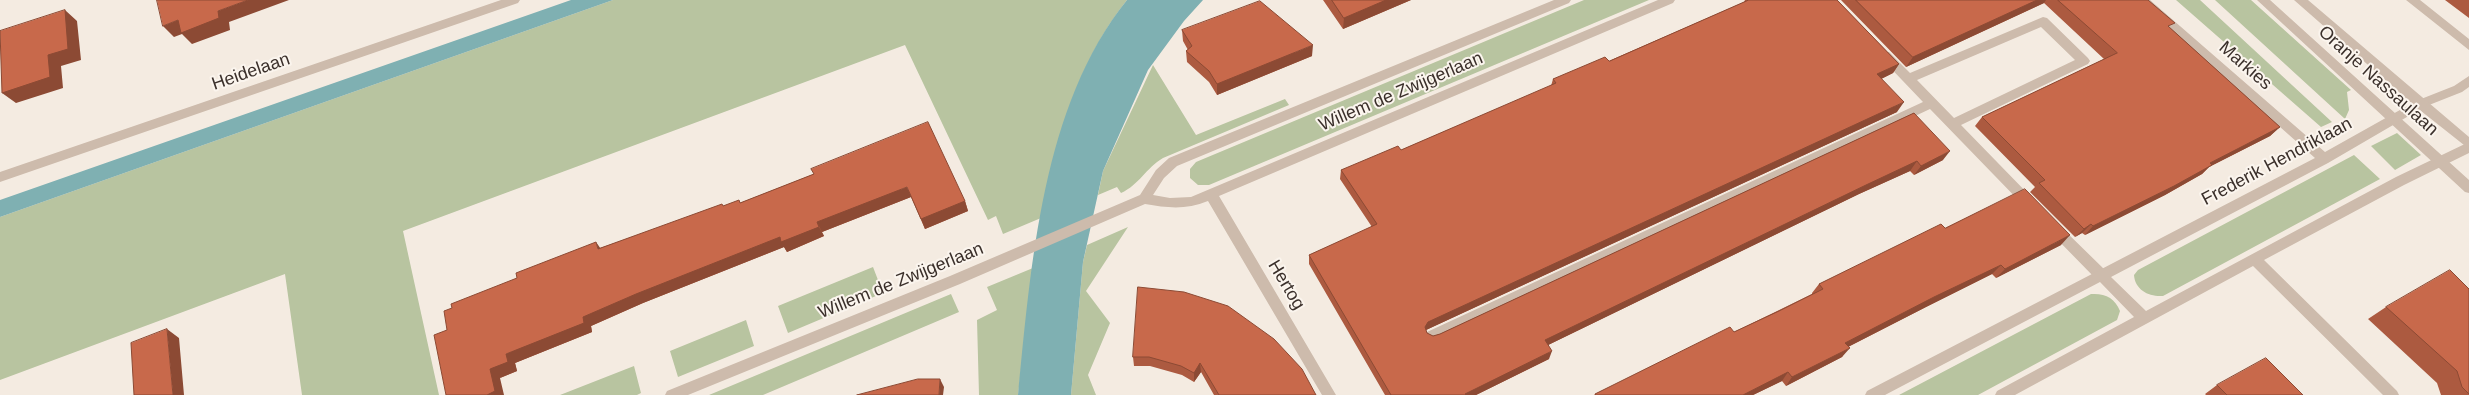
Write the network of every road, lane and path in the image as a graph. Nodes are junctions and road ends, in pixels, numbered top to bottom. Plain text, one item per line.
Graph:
1 (514, 0) edge
2 (1565, 0) edge
3 (1669, 0) edge
4 (2143, 0) edge
5 (2263, 0) edge
6 (2300, 0) edge
7 (2412, 0) edge
8 (2469, 45) edge
9 (1876, 46) edge
10 (1908, 79) junction
11 (2469, 82) edge
12 (1932, 103) junction
13 (2420, 104) junction
14 (2396, 120) junction
15 (1952, 124) junction
16 (2469, 145) edge
17 (2324, 159) junction
18 (2441, 162) junction
19 (0, 177) edge
20 (2469, 188) edge
21 (1211, 194) junction
22 (1144, 199) junction
23 (2255, 260) junction
24 (2101, 275) junction
25 (2144, 318) junction
26 (1432, 336) edge
27 (672, 395) edge
28 (1329, 395) edge
29 (1872, 395) edge
30 (2002, 395) edge
31 (2392, 395) edge

1 - 19 street, Heidelaan
2 - 22 street, Willem de Zwijgerlaan
3 - 21 street, Willem de Zwijgerlaan
4 - 17 street, Markies
5 - 14 street, Oranje Nassaulaan
6 - 13 street, Oranje Nassaulaan
7 - 8 street
9 - 10 street
10 - 12 street
10 - 15 street
11 - 13 street, Frederik Hendriklaan
12 - 15 street
12 - 26 street
13 - 14 street, Frederik Hendriklaan
13 - 16 street, Oranje Nassaulaan
14 - 17 street, Frederik Hendriklaan
14 - 18 street, Oranje Nassaulaan
15 - 24 street
16 - 18 street
17 - 24 street, Frederik Hendriklaan
18 - 20 street, Oranje Nassaulaan
18 - 23 street
21 - 22 street, Willem de Zwijgerlaan
21 - 28 street, Hertog
22 - 27 street, Willem de Zwijgerlaan
23 - 25 street
23 - 31 street
24 - 25 street
24 - 29 street, Frederik Hendriklaan
25 - 30 street

